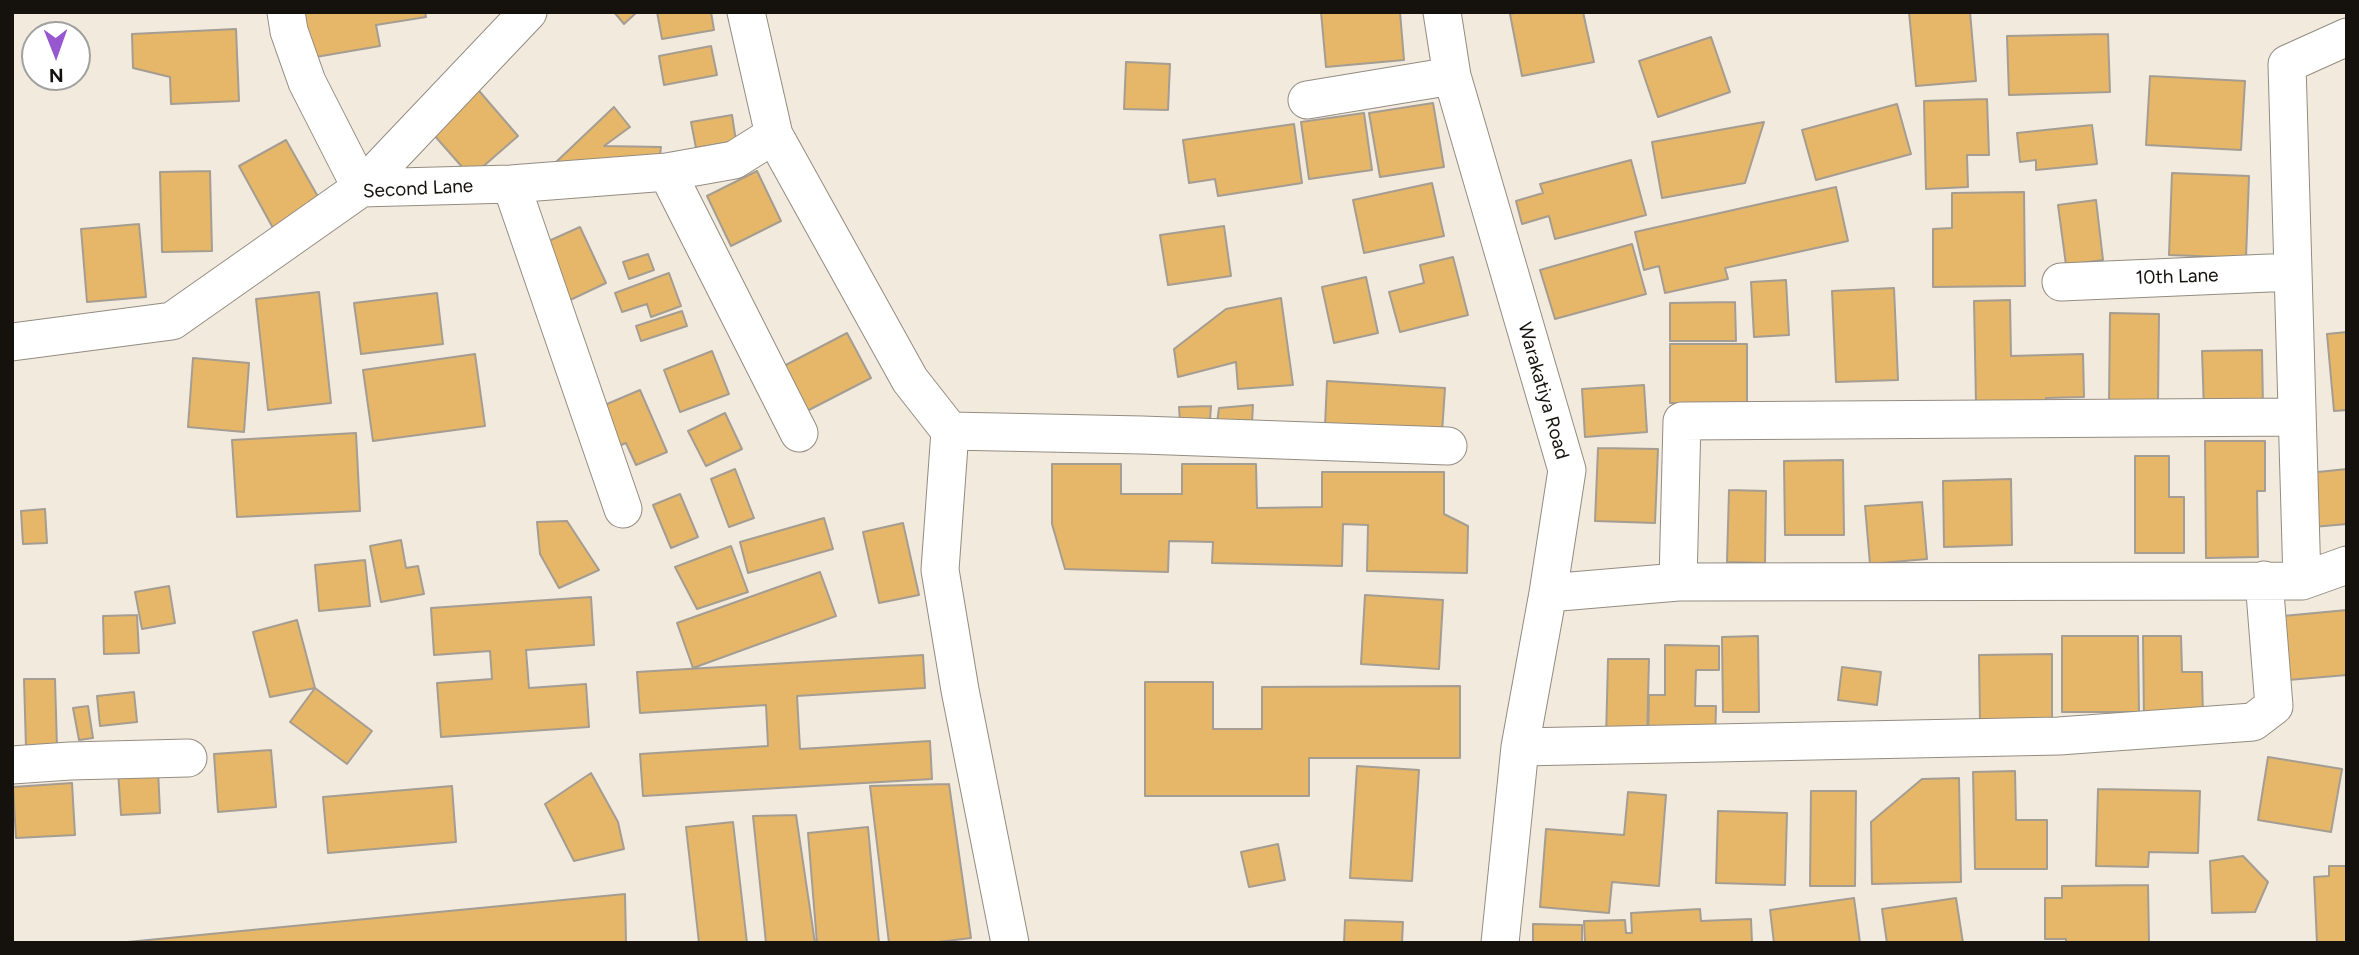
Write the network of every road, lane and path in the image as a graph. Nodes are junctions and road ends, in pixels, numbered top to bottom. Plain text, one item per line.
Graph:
1 (286, 12) edge
2 (528, 12) edge
3 (746, 12) edge
4 (1442, 12) edge
5 (2347, 37) edge
6 (1452, 76) junction
7 (1307, 100) dead end
8 (774, 135) junction
9 (667, 172) junction
10 (511, 184) junction
11 (361, 188) junction
12 (2293, 272) junction
13 (2062, 282) dead end
14 (12, 342) edge
15 (2297, 417) junction
16 (950, 431) junction
17 (799, 433) dead end
18 (1448, 446) dead end
19 (623, 509) dead end
20 (2347, 565) edge
21 (2264, 580) junction
22 (2302, 581) junction
23 (1678, 582) junction
24 (1548, 593) junction
25 (1520, 747) junction
26 (188, 758) dead end
27 (12, 765) edge
28 (1010, 943) edge
29 (1500, 943) edge

1 - 11 street
2 - 11 street
3 - 8 street
4 - 6 street, Warakatiya Road
5 - 12 street
6 - 7 street
6 - 24 street, Warakatiya Road
8 - 9 street, Second Lane
8 - 16 street
9 - 10 street, Second Lane
9 - 17 street
10 - 11 street, Second Lane
10 - 19 street
11 - 14 street, Second Lane
12 - 13 street, 10th Lane
12 - 15 street
15 - 22 street
15 - 23 street
16 - 18 street
16 - 28 street
20 - 22 street
21 - 22 street
21 - 23 street
21 - 25 street
23 - 24 street
24 - 25 street, Warakatiya Road
25 - 29 street, Warakatiya Road
26 - 27 street

